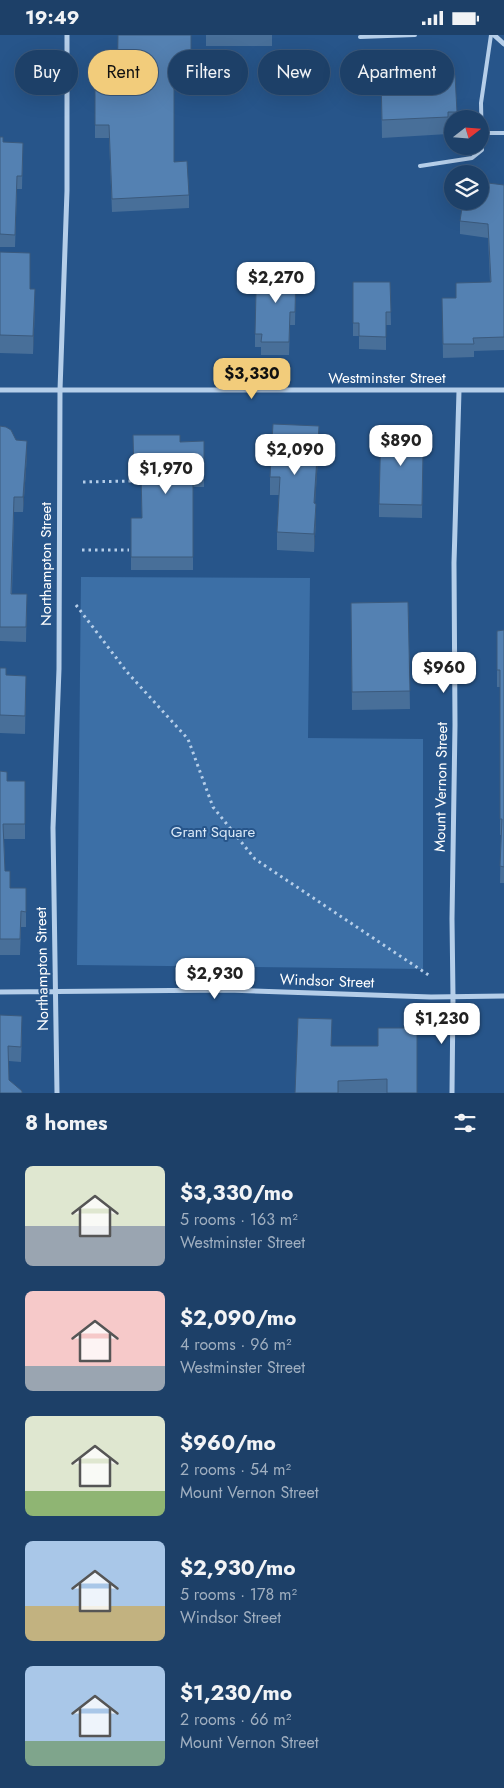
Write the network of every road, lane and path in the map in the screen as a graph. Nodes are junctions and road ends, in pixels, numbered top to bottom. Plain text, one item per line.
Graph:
1 (67, 35) edge
2 (416, 35) edge
3 (492, 35) edge
4 (360, 37) dead end
5 (504, 44) edge
6 (481, 110) edge
7 (489, 133) edge
8 (504, 133) edge
9 (476, 155) edge
10 (420, 166) dead end
11 (0, 390) edge
12 (60, 390) junction
13 (504, 390) edge
14 (459, 391) junction
15 (131, 481) dead end
16 (83, 482) dead end
17 (82, 550) dead end
18 (129, 550) edge
19 (58, 583) junction
20 (430, 976) dead end
21 (0, 992) edge
22 (55, 992) junction
23 (504, 996) edge
24 (453, 997) junction
25 (56, 1093) edge
26 (452, 1093) edge

1 - 12 street, Northampton Street
2 - 4 lane
3 - 5 street
3 - 6 lane
7 - 8 lane
9 - 10 lane
11 - 12 street, Westminster Street
12 - 14 street, Westminster Street
12 - 19 street, Northampton Street
13 - 14 street, Westminster Street
14 - 24 street, Mount Vernon Street
15 - 16 path
17 - 18 path
19 - 20 path
19 - 22 street, Northampton Street
21 - 22 street, Windsor Street
22 - 24 street, Windsor Street
22 - 25 street, Northampton Street
23 - 24 street, Windsor Street
24 - 26 street, Mount Vernon Street

